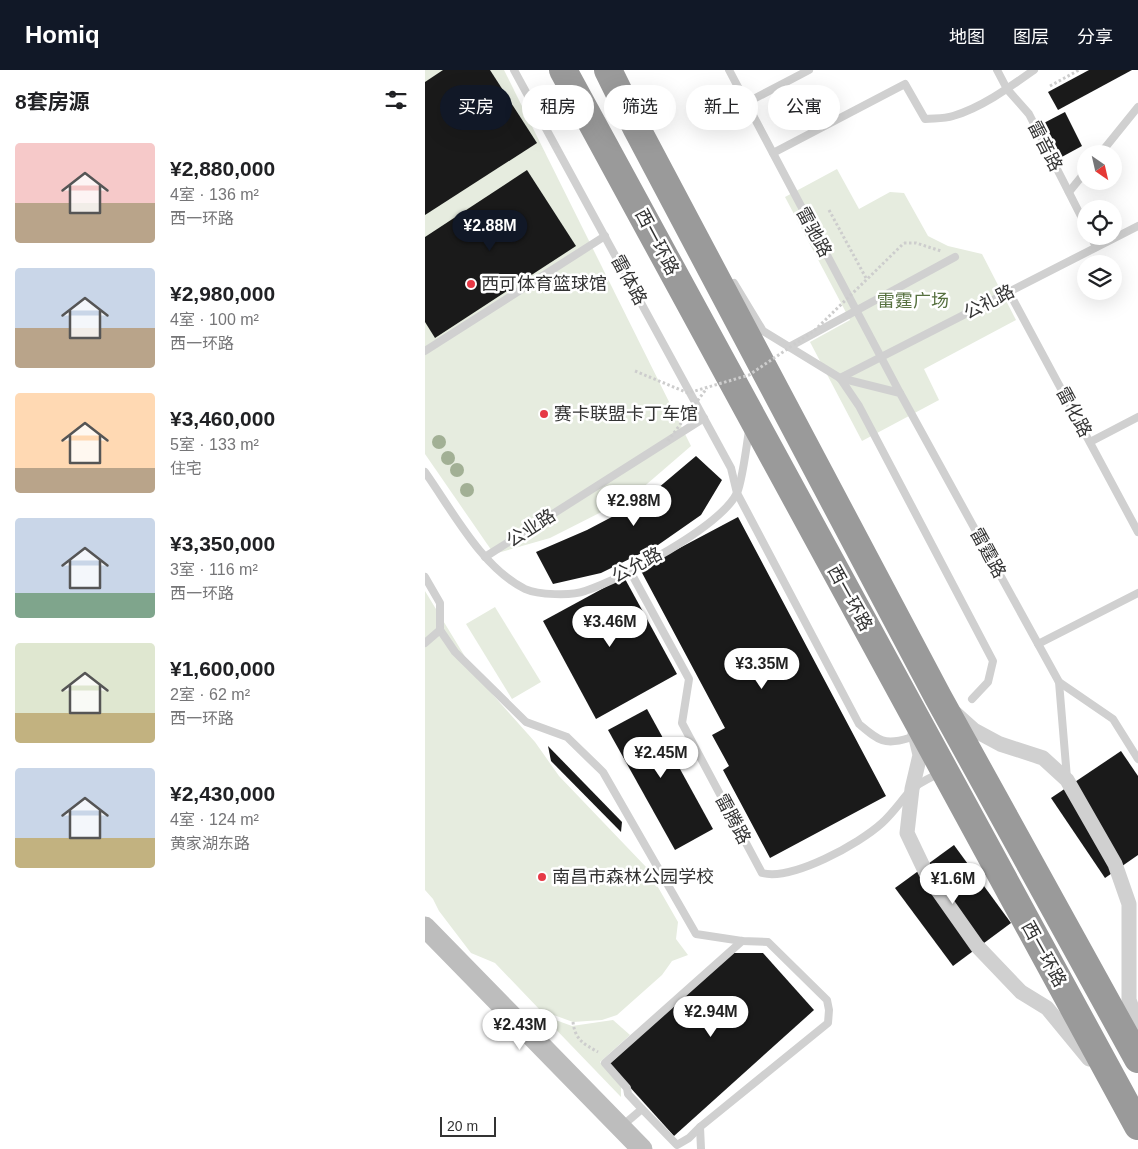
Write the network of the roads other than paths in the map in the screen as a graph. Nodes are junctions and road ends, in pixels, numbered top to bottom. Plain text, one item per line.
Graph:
1 (514, 70) edge
2 (563, 70) edge
3 (608, 70) edge
4 (729, 70) edge
5 (809, 70) edge
6 (997, 70) edge
7 (1034, 70) edge
8 (615, 85) edge
9 (737, 85) edge
10 (1007, 89) junction
11 (758, 97) edge
12 (1138, 107) edge
13 (758, 125) edge
14 (638, 130) edge
15 (638, 130) edge
16 (1107, 145) edge
17 (773, 154) junction
18 (1077, 182) edge
19 (1069, 192) junction
20 (1077, 208) edge
21 (1138, 226) edge
22 (700, 230) dead end
23 (605, 236) junction
24 (1095, 245) edge
25 (1096, 248) junction
26 (955, 257) dead end
27 (727, 272) dead end
28 (1009, 292) junction
29 (855, 311) junction
30 (789, 347) junction
31 (425, 351) edge
32 (881, 357) junction
33 (840, 378) junction
34 (900, 393) junction
35 (1138, 417) edge
36 (704, 418) junction
37 (752, 418) junction
38 (1090, 442) junction
39 (425, 472) edge
40 (737, 493) junction
41 (1138, 532) edge
42 (485, 557) junction
43 (630, 571) junction
44 (425, 577) edge
45 (1138, 593) edge
46 (440, 630) junction
47 (425, 643) edge
48 (1038, 644) junction
49 (1059, 682) junction
50 (939, 697) junction
51 (972, 700) dead end
52 (908, 706) junction
53 (909, 738) dead end
54 (1138, 759) edge
55 (943, 770) junction
56 (1067, 780) junction
57 (912, 789) junction
58 (425, 927) edge
59 (742, 941) junction
60 (1138, 1024) edge
61 (1138, 1059) edge
62 (642, 1109) junction
63 (1136, 1122) edge
64 (700, 1127) junction
65 (621, 1128) junction
66 (642, 1149) edge
67 (701, 1149) edge

1 - 23 lane, 雷体路
2 - 37 highway, 西一环路
3 - 8 highway, 西一环路
4 - 9 lane, 雷驰路
5 - 11 lane
6 - 10 lane, 雷音路
7 - 10 lane
10 - 17 lane
10 - 19 lane, 雷音路
12 - 16 lane
13 - 17 lane, 雷驰路
14 - 22 lane
15 - 50 highway, 西一环路
17 - 29 lane, 雷驰路
18 - 19 lane
19 - 20 lane, 雷音路
21 - 25 lane, 公礼路
23 - 31 lane
23 - 36 lane, 雷体路
24 - 25 lane
25 - 28 lane, 公礼路
26 - 29 lane
27 - 30 lane
28 - 32 lane, 公礼路
28 - 38 lane, 雷化路
29 - 30 lane
29 - 32 lane, 雷驰路
30 - 33 lane
32 - 33 lane, 公礼路
32 - 34 lane, 雷驰路
33 - 34 lane
33 - 51 lane
34 - 48 lane, 雷霆路
35 - 38 lane
36 - 40 lane, 雷体路
36 - 42 lane, 公业路
37 - 40 lane, 公允路
37 - 52 highway, 西一环路
38 - 41 lane, 雷化路
39 - 42 lane, 公允路
40 - 43 lane, 公允路
40 - 53 lane, 雷体路
42 - 43 lane, 公允路
43 - 57 lane, 雷腾路
44 - 46 lane
45 - 48 lane
46 - 47 lane
46 - 59 lane
48 - 49 lane, 雷霆路
49 - 54 lane
49 - 56 lane, 雷霆路
50 - 56 street
50 - 61 highway, 西一环路
52 - 55 highway, 西一环路
52 - 57 street
55 - 57 lane, 雷腾路
55 - 63 highway, 西一环路
56 - 60 street
57 - 63 street
58 - 65 main road
59 - 62 lane
59 - 64 lane
62 - 64 lane
62 - 65 lane
64 - 67 lane
65 - 66 main road

